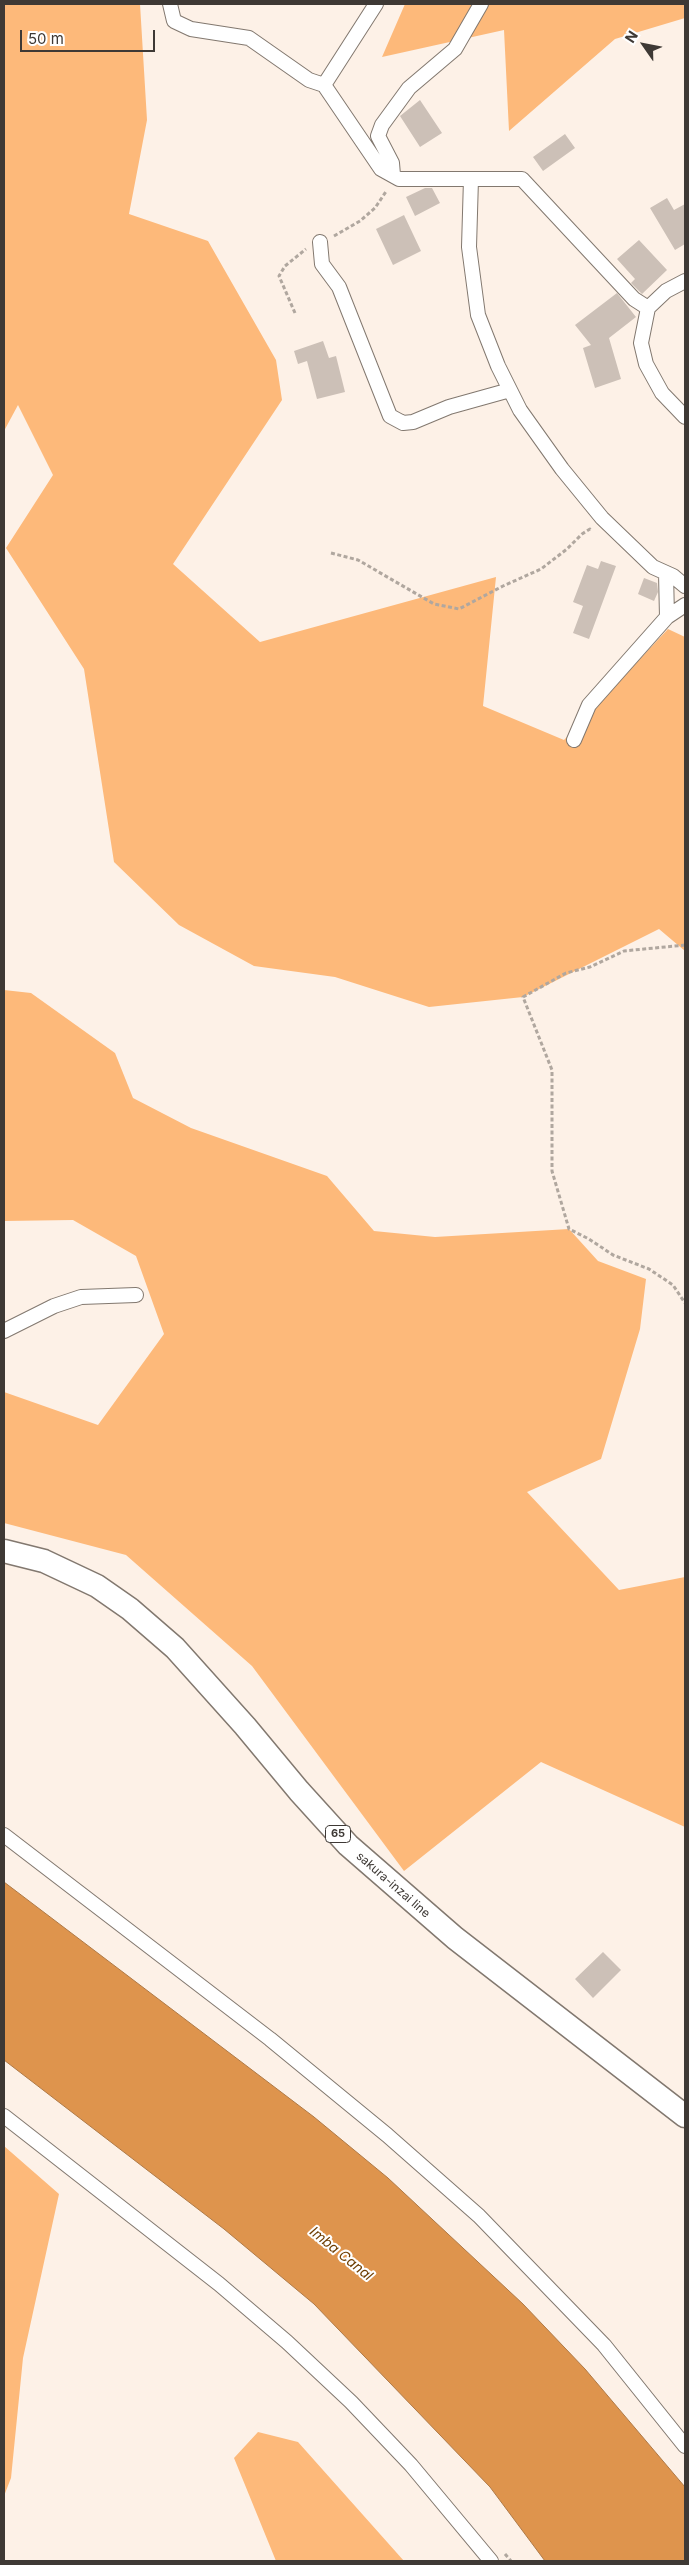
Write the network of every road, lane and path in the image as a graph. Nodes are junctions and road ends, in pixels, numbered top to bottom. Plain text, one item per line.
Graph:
1 (170, 4) edge
2 (376, 4) edge
3 (481, 4) edge
4 (324, 85) junction
5 (393, 175) junction
6 (471, 179) junction
7 (320, 242) dead end
8 (685, 281) edge
9 (648, 308) junction
10 (510, 390) junction
11 (685, 417) edge
12 (597, 534) dead end
13 (331, 553) dead end
14 (666, 573) junction
15 (685, 586) edge
16 (685, 605) edge
17 (667, 616) junction
18 (574, 740) dead end
19 (685, 945) edge
20 (136, 1295) dead end
21 (685, 1303) edge
22 (4, 1331) edge
23 (4, 1551) edge
24 (4, 1835) edge
25 (4, 2116) edge
26 (685, 2116) edge
27 (685, 2446) edge
28 (491, 2561) edge

1 - 4 street
2 - 4 street
3 - 5 street
4 - 5 street
5 - 6 street
6 - 9 street
6 - 10 street
7 - 10 street
8 - 9 street
9 - 11 street
10 - 14 street
12 - 13 path
14 - 15 street
14 - 17 street
16 - 17 street
17 - 18 street
19 - 21 path
20 - 22 street
23 - 26 main road, sakura-inzai line / 65
24 - 27 street
25 - 28 street

